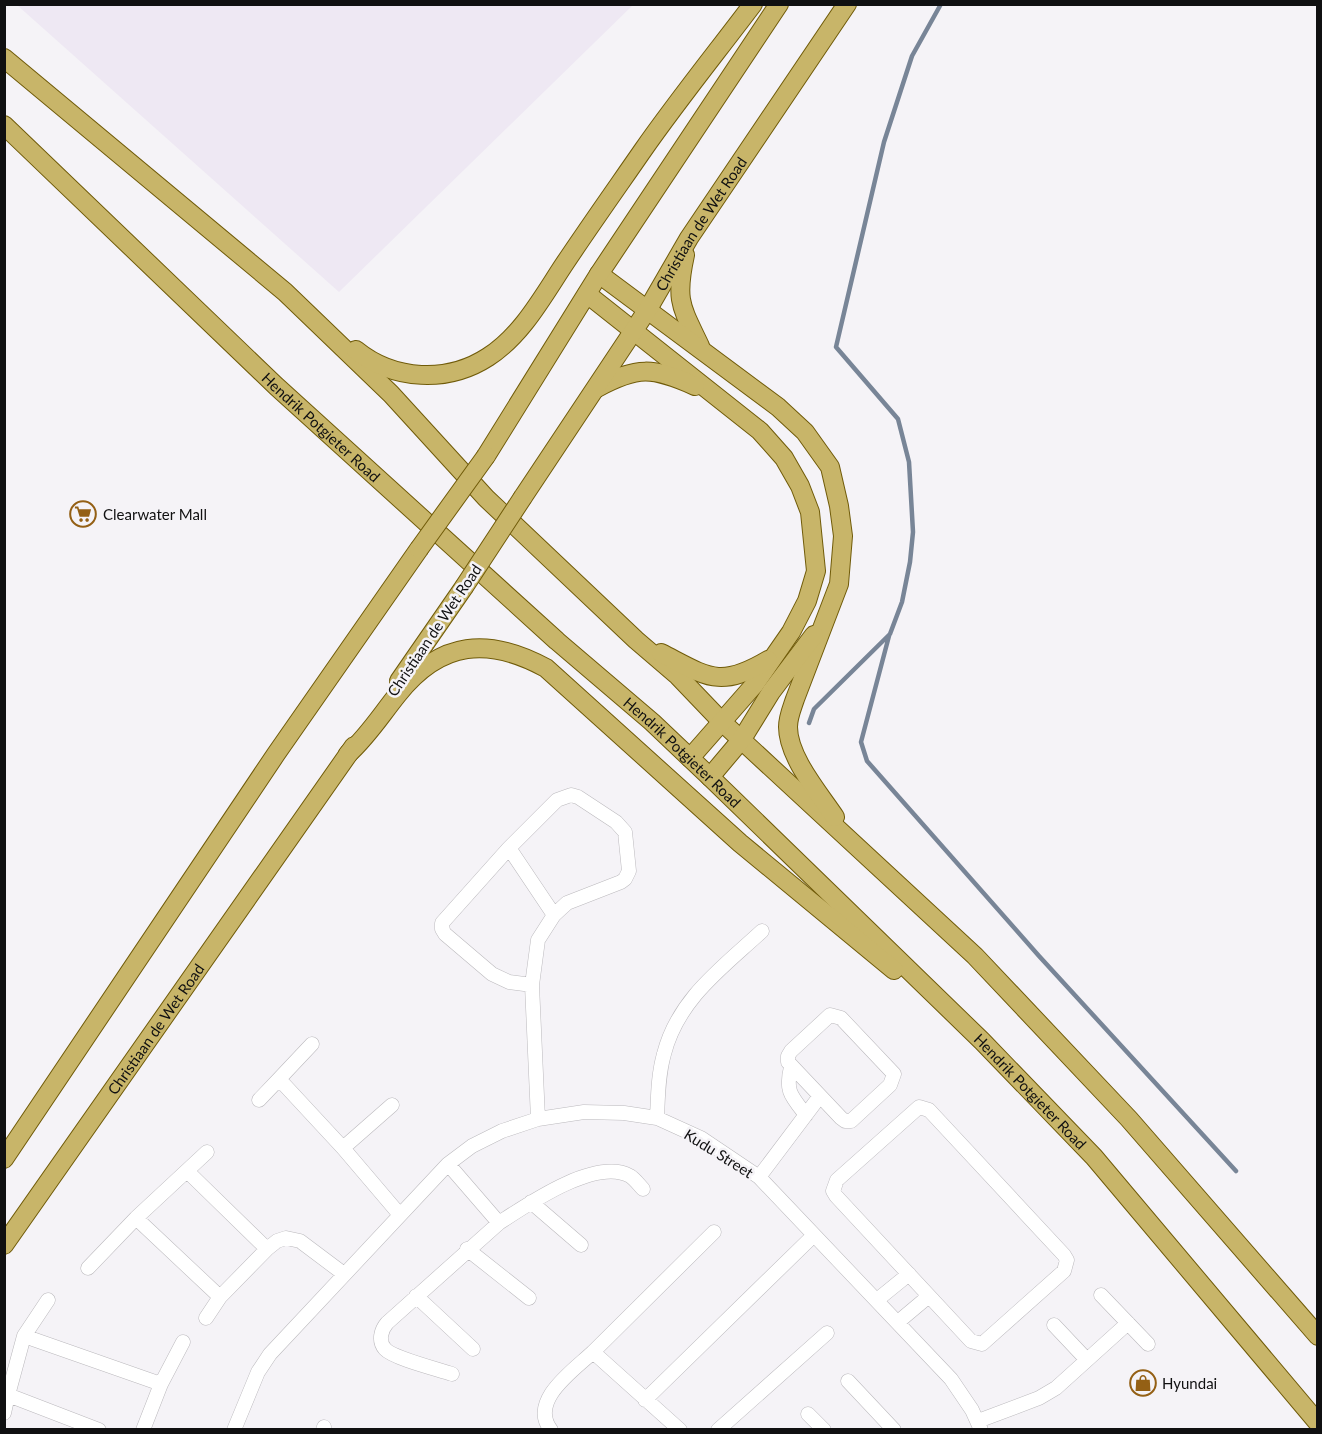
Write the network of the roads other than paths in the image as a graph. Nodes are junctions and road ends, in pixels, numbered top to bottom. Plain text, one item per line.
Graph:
1 (753, 4) edge
2 (779, 4) edge
3 (847, 4) edge
4 (4, 58) edge
5 (4, 125) edge
6 (689, 238) junction
7 (599, 274) junction
8 (285, 292) junction
9 (587, 294) junction
10 (648, 309) junction
11 (634, 331) junction
12 (704, 353) junction
13 (595, 389) junction
14 (720, 399) junction
15 (828, 617) junction
16 (636, 640) junction
17 (772, 657) junction
18 (722, 722) junction
19 (742, 739) junction
20 (348, 754) junction
21 (690, 758) junction
22 (711, 777) junction
23 (853, 843) junction
24 (509, 848) junction
25 (554, 915) junction
26 (762, 932) dead end
27 (532, 985) junction
28 (982, 1041) junction
29 (312, 1044) dead end
30 (791, 1067) junction
31 (279, 1079) junction
32 (820, 1096) junction
33 (259, 1100) dead end
34 (392, 1105) dead end
35 (806, 1115) junction
36 (657, 1118) junction
37 (538, 1119) junction
38 (343, 1148) junction
39 (207, 1152) dead end
40 (4, 1160) edge
41 (448, 1164) junction
42 (187, 1171) junction
43 (759, 1177) junction
44 (643, 1189) dead end
45 (531, 1202) junction
46 (400, 1215) junction
47 (136, 1218) junction
48 (499, 1223) junction
49 (714, 1232) dead end
50 (814, 1235) junction
51 (4, 1245) edge
52 (581, 1245) dead end
53 (267, 1249) junction
54 (467, 1249) junction
55 (88, 1268) dead end
56 (344, 1274) junction
57 (909, 1274) junction
58 (1101, 1294) dead end
59 (416, 1296) junction
60 (929, 1296) junction
61 (220, 1297) junction
62 (529, 1298) dead end
63 (48, 1300) dead end
64 (877, 1300) junction
65 (206, 1318) dead end
66 (898, 1322) junction
67 (1128, 1323) junction
68 (1054, 1325) dead end
69 (827, 1333) dead end
70 (24, 1336) junction
71 (1317, 1336) edge
72 (183, 1342) dead end
73 (1148, 1344) dead end
74 (473, 1349) dead end
75 (593, 1352) junction
76 (1087, 1360) junction
77 (452, 1374) dead end
78 (848, 1381) dead end
79 (161, 1384) junction
80 (8, 1395) junction
81 (645, 1400) junction
82 (4, 1413) edge
83 (808, 1414) dead end
84 (1317, 1422) edge
85 (979, 1425) edge
86 (235, 1429) edge
87 (99, 1430) edge
88 (142, 1430) edge
89 (551, 1430) edge
90 (680, 1430) edge
91 (718, 1430) edge
92 (825, 1430) edge
93 (894, 1430) edge

1 - 8 main road
2 - 7 main road
3 - 6 main road, Christiaan de Wet Road
4 - 8 main road
5 - 21 main road, Hendrik Potgieter Road
6 - 10 main road, Christiaan de Wet Road
6 - 12 main road
7 - 9 main road
7 - 10 main road
8 - 16 main road
9 - 11 main road
9 - 40 main road, bridge
10 - 11 main road, Christiaan de Wet Road
10 - 12 main road
11 - 13 main road, Christiaan de Wet Road
11 - 14 main road
12 - 15 main road
13 - 14 main road
13 - 20 main road, Christiaan de Wet Road, bridge
14 - 17 main road
15 - 19 main road
15 - 23 main road
16 - 17 main road
16 - 18 main road
17 - 18 main road
18 - 19 main road
18 - 21 main road
19 - 22 main road
19 - 23 main road
20 - 28 main road
20 - 51 main road, Christiaan de Wet Road
21 - 22 main road, Hendrik Potgieter Road
22 - 28 main road, Hendrik Potgieter Road
23 - 71 main road
24 - 25 street
24 - 25 street
24 - 27 street
25 - 27 street
26 - 36 street
27 - 37 street
28 - 84 main road, Hendrik Potgieter Road
29 - 31 street
30 - 32 street
30 - 32 street
30 - 35 street
31 - 33 street
31 - 38 street
32 - 35 street
34 - 38 street
35 - 43 street
36 - 37 street, Kudu Street
36 - 43 street, Kudu Street
37 - 41 street, Kudu Street
38 - 46 street
39 - 42 street
41 - 46 street, Kudu Street
41 - 48 street
42 - 47 street
42 - 53 street
43 - 50 street, Kudu Street
44 - 45 street
45 - 48 street
45 - 52 street
46 - 56 street, Kudu Street
47 - 55 street
47 - 61 street
48 - 54 street
49 - 75 street
50 - 64 street, Kudu Street
50 - 81 street
53 - 56 street
53 - 61 street
54 - 59 street
54 - 62 street
56 - 86 street, Kudu Street
57 - 60 street
57 - 60 street
57 - 64 street
58 - 67 street
59 - 74 street
59 - 77 street
60 - 66 street
61 - 65 street
63 - 70 street
64 - 66 street, Kudu Street
66 - 85 street, Kudu Street
67 - 73 street
67 - 76 street
68 - 76 street
69 - 91 street
70 - 79 street
70 - 80 street
72 - 79 street
75 - 81 street
75 - 89 street
76 - 85 street
78 - 93 street
79 - 88 street
80 - 82 street
80 - 87 street
81 - 90 street
83 - 92 street

